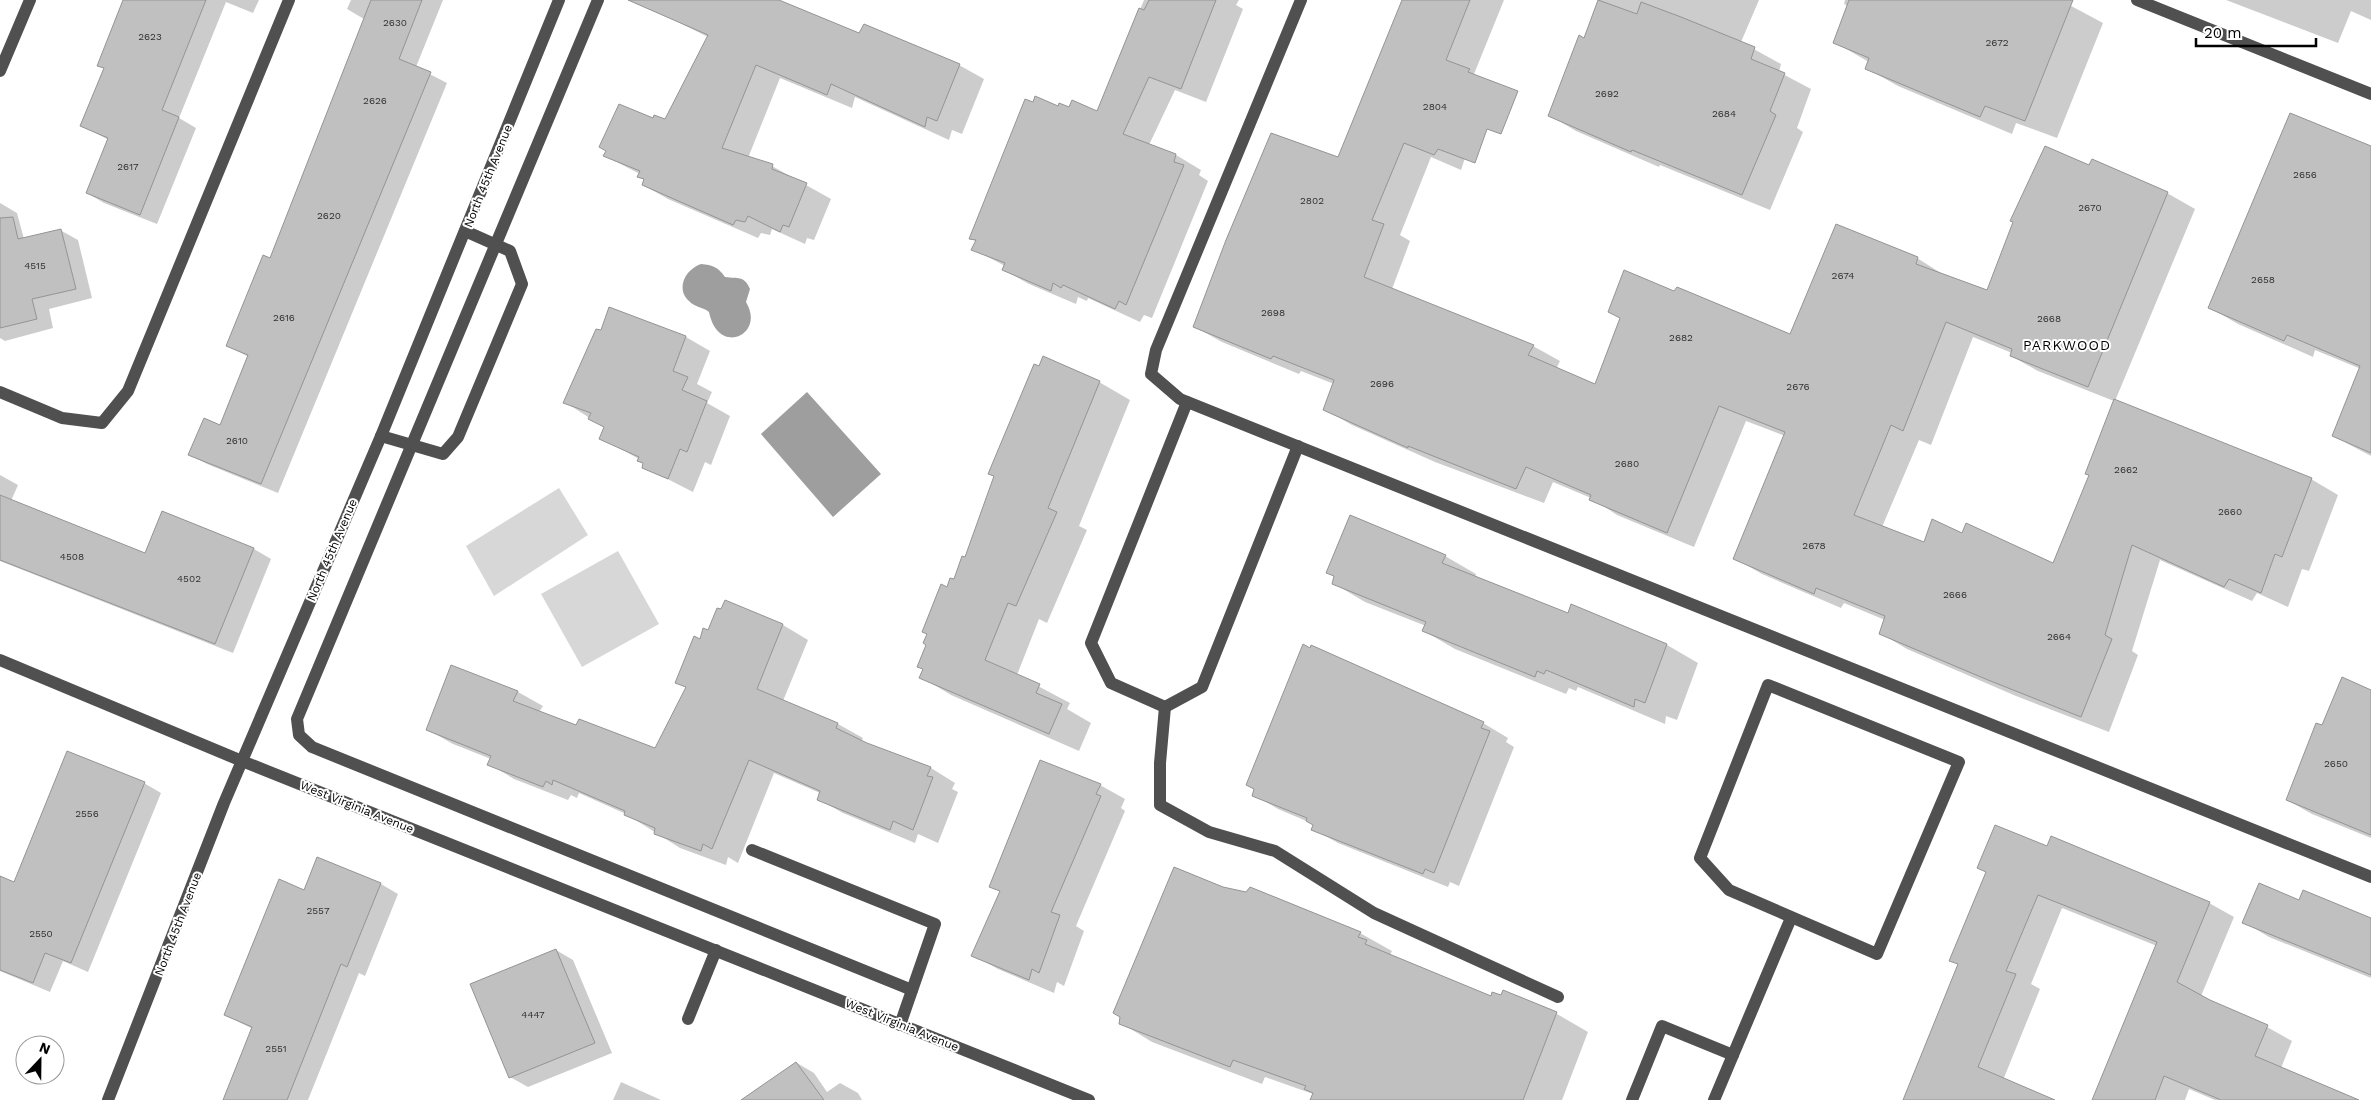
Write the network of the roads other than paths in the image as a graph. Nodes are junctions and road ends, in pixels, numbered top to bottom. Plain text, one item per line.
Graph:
1 (30, 0) edge
2 (289, 0) edge
3 (559, 0) edge
4 (598, 0) edge
5 (1301, 0) edge
6 (2138, 0) edge
7 (0, 71) edge
8 (2371, 94) edge
9 (465, 231) junction
10 (496, 244) junction
11 (0, 392) edge
12 (1187, 402) junction
13 (381, 436) junction
14 (413, 446) junction
15 (1298, 446) junction
16 (0, 660) edge
17 (1165, 707) junction
18 (242, 761) junction
19 (752, 850) dead end
20 (2371, 877) edge
21 (1791, 918) junction
22 (716, 950) junction
23 (912, 990) junction
24 (1558, 997) dead end
25 (688, 1019) dead end
26 (900, 1025) junction
27 (1733, 1054) junction
28 (108, 1100) edge
29 (1089, 1100) edge
30 (1632, 1100) edge
31 (1714, 1100) edge

1 - 7 street
2 - 11 street
3 - 9 street, North 45th Avenue
4 - 10 street
5 - 12 street
6 - 8 street
9 - 10 street
9 - 13 street, North 45th Avenue
10 - 14 street
10 - 14 street
12 - 15 street
12 - 17 street
13 - 14 street
13 - 18 street, North 45th Avenue
14 - 23 street
15 - 17 street
15 - 20 street
16 - 18 street, West Virginia Avenue
17 - 24 street
18 - 22 street, West Virginia Avenue
18 - 28 street, North 45th Avenue
19 - 23 street
21 - 21 street
21 - 27 street
22 - 25 street
22 - 26 street, West Virginia Avenue
23 - 26 street
26 - 29 street, West Virginia Avenue
27 - 30 street
27 - 31 street

